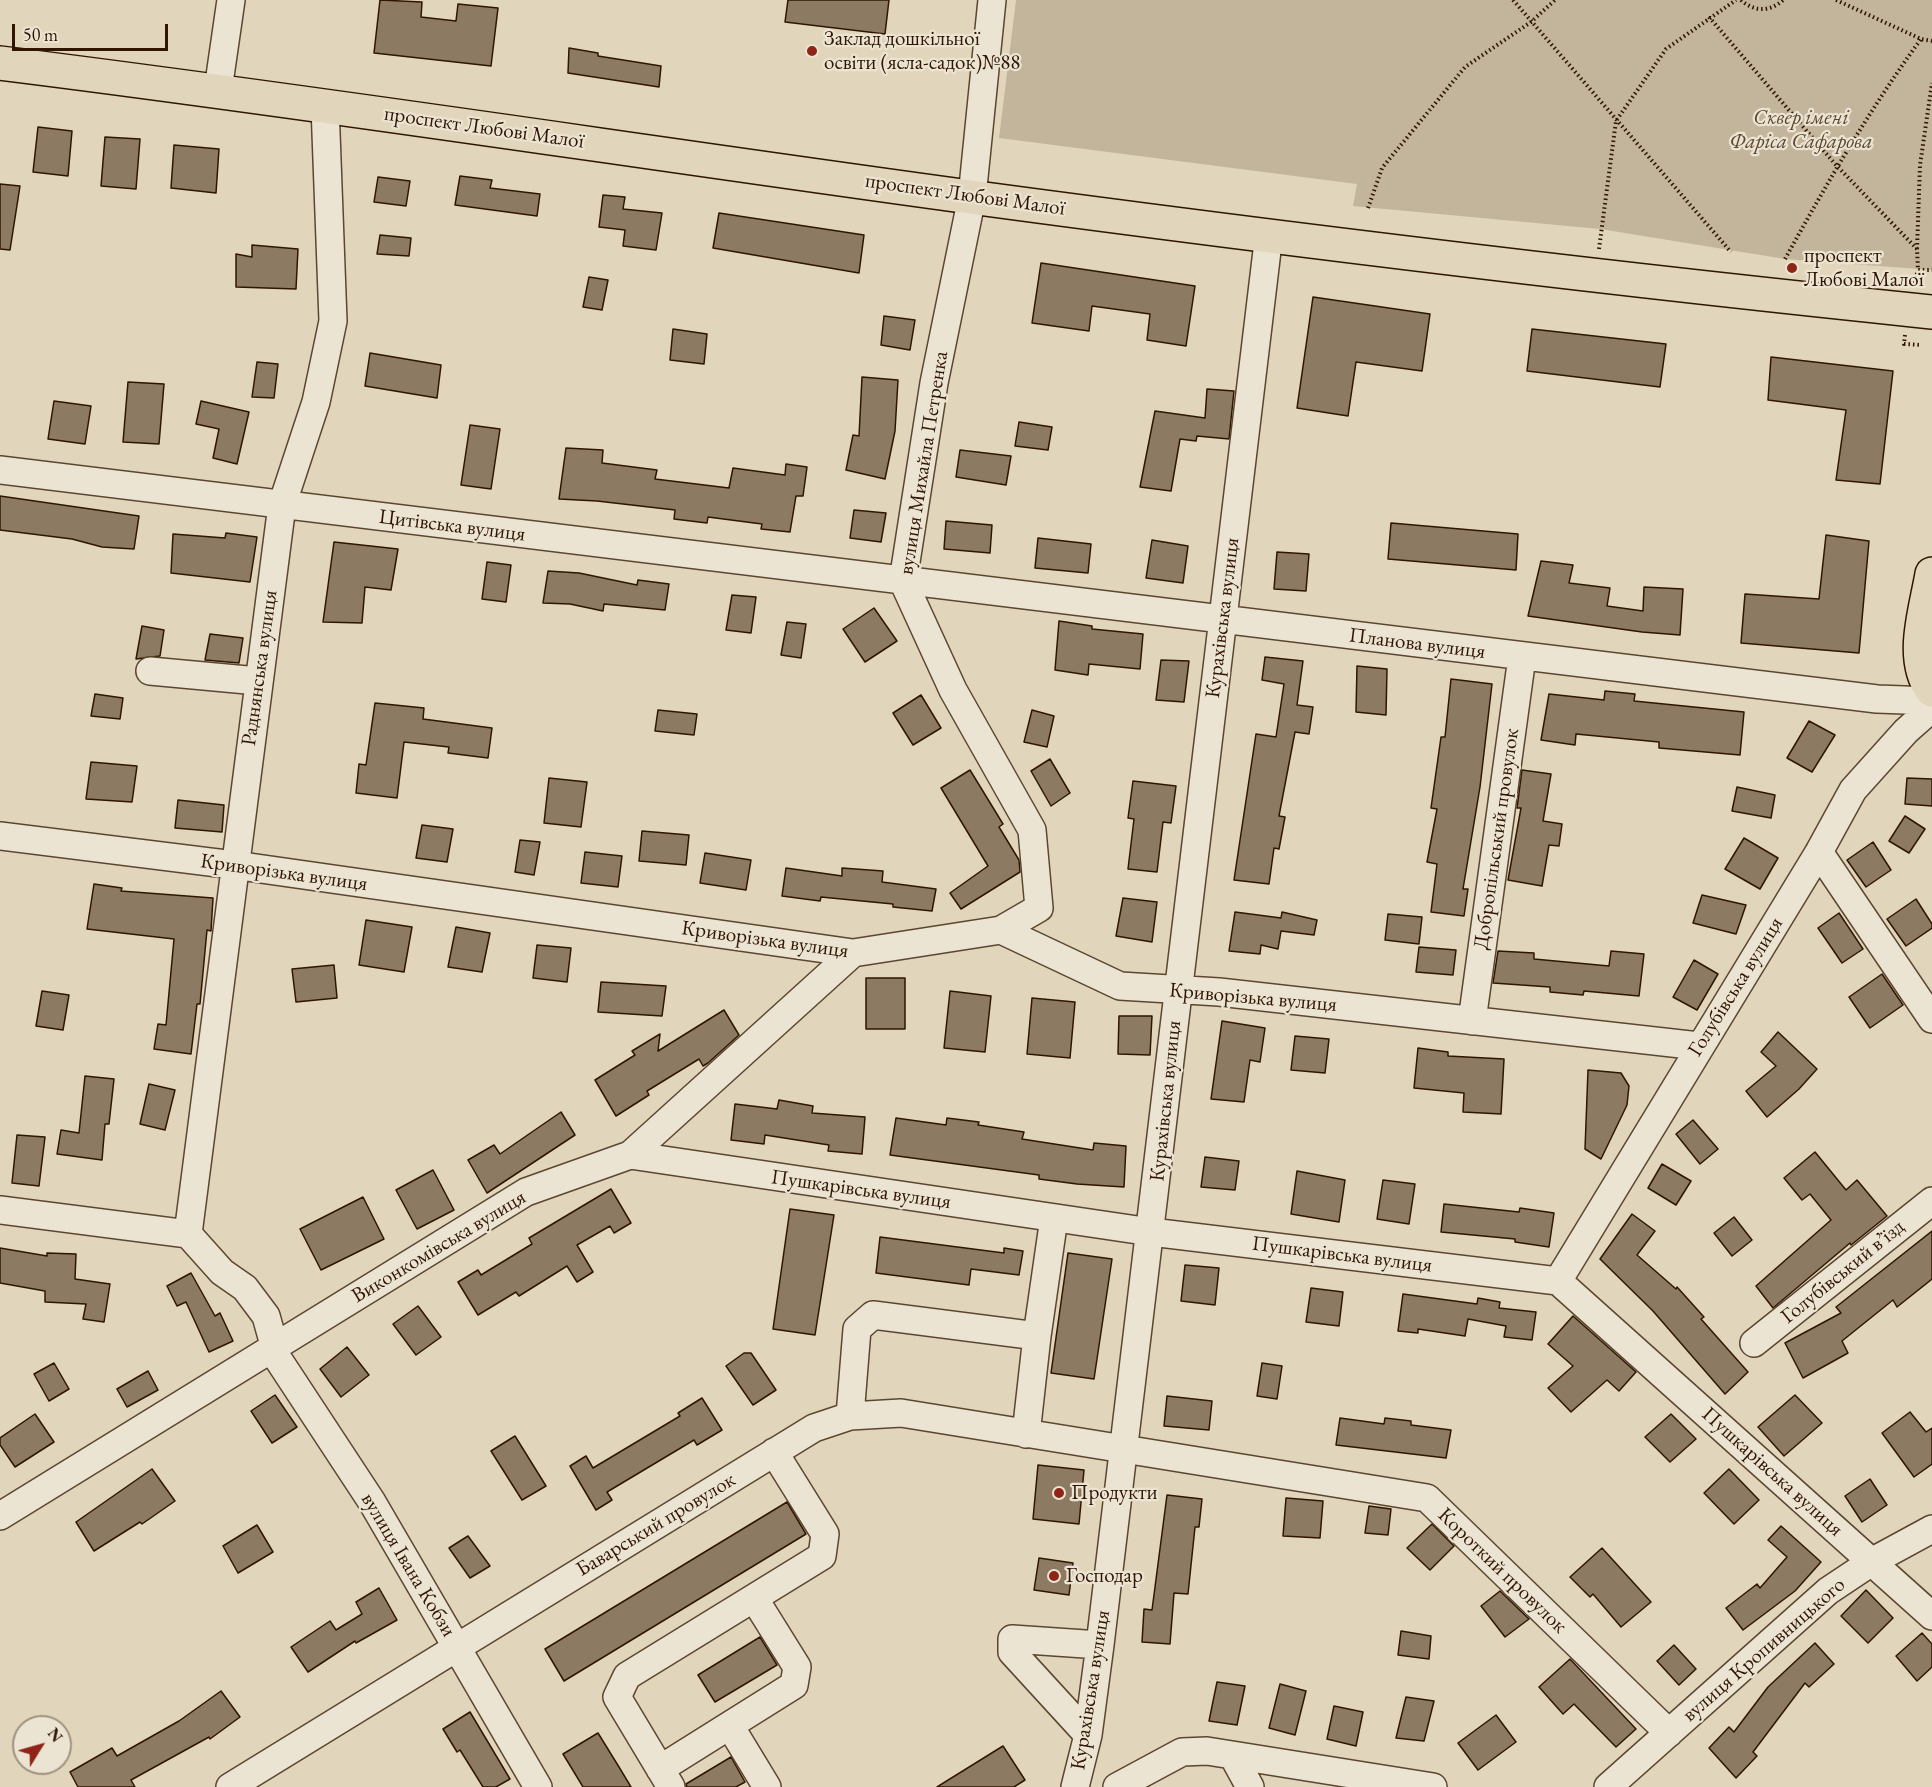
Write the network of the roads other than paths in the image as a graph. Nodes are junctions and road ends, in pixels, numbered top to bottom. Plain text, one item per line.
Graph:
1 (231, 0) edge
2 (992, 0) edge
3 (0, 63) edge
4 (218, 90) junction
5 (325, 106) junction
6 (972, 197) junction
7 (1269, 234) junction
8 (1932, 312) edge
9 (0, 470) edge
10 (282, 505) junction
11 (1932, 574) edge
12 (903, 581) junction
13 (1223, 621) junction
14 (1522, 657) junction
15 (150, 671) dead end
16 (258, 681) junction
17 (1932, 690) edge
18 (1932, 701) edge
19 (1932, 708) edge
20 (0, 836) edge
21 (1819, 852) junction
22 (234, 865) junction
23 (1001, 930) junction
24 (853, 953) junction
25 (1178, 990) junction
26 (1932, 1019) edge
27 (1472, 1021) junction
28 (1699, 1046) junction
29 (630, 1155) junction
30 (1932, 1201) edge
31 (0, 1210) edge
32 (1054, 1218) junction
33 (1151, 1232) junction
34 (188, 1233) junction
35 (1558, 1281) junction
36 (1037, 1336) junction
37 (1754, 1343) dead end
38 (274, 1346) junction
39 (850, 1416) junction
40 (1026, 1434) junction
41 (774, 1452) junction
42 (1123, 1452) junction
43 (0, 1516) edge
44 (1932, 1529) edge
45 (1873, 1561) junction
46 (754, 1598) junction
47 (1932, 1616) edge
48 (1100, 1645) junction
49 (456, 1646) junction
50 (729, 1726) junction
51 (1669, 1733) junction
52 (1088, 1735) junction
53 (1233, 1756) junction
54 (666, 1778) edge
55 (230, 1787) edge
56 (538, 1787) edge
57 (767, 1787) edge
58 (1075, 1787) edge
59 (1117, 1787) edge
60 (1250, 1787) edge
61 (1433, 1787) edge
62 (1608, 1787) edge

1 - 4 street
2 - 6 street, вулиця Михайла Петренка
3 - 4 main road, проспект Любові Малої
4 - 5 main road, проспект Любові Малої
5 - 6 main road, проспект Любові Малої
5 - 10 street, Раднянська вулиця
6 - 7 main road, проспект Любові Малої
6 - 12 street, вулиця Михайла Петренка
7 - 8 main road, проспект Любові Малої
7 - 13 street, Курахівська вулиця
9 - 10 street, Цитівська вулиця
10 - 12 street, Цитівська вулиця
10 - 16 street, Раднянська вулиця
11 - 17 main road
12 - 13 street, Планова вулиця
12 - 23 street, вулиця Михайла Петренка
13 - 14 street, Планова вулиця
13 - 25 street, Курахівська вулиця
14 - 18 street, Планова вулиця
14 - 27 street, Добропільський провулок
15 - 16 street
16 - 22 street, Раднянська вулиця
19 - 21 street, Голубівська вулиця
20 - 22 street, Криворізька вулиця
21 - 26 street
21 - 28 street, Голубівська вулиця
22 - 24 street, Криворізька вулиця
22 - 34 street, Раднянська вулиця
23 - 24 street, Криворізька вулиця
23 - 25 street, Криворізька вулиця
24 - 29 street, Виконкомівська вулиця
25 - 27 street, Криворізька вулиця
25 - 33 street, Курахівська вулиця
27 - 28 street, Криворізька вулиця
28 - 35 street, Голубівська вулиця
29 - 32 street, Пушкарівська вулиця
29 - 38 street, Виконкомівська вулиця
30 - 37 street, Голубівський в’їзд
31 - 34 street
32 - 33 street, Пушкарівська вулиця
32 - 36 street
33 - 35 street, Пушкарівська вулиця
33 - 42 street, Курахівська вулиця
34 - 38 street, вулиця Івана Кобзи
35 - 45 street, Пушкарівська вулиця
36 - 39 street
36 - 40 street
38 - 43 street, Виконкомівська вулиця
38 - 49 street, вулиця Івана Кобзи
39 - 40 street, Баварський провулок
39 - 41 street, Баварський провулок
40 - 42 street, Баварський провулок
41 - 46 street
41 - 49 street, Баварський провулок
42 - 48 street, Курахівська вулиця
42 - 51 street, Короткий провулок
44 - 45 street, вулиця Кропивницького
45 - 47 street, Пушкарівська вулиця
45 - 51 street, вулиця Кропивницького
46 - 50 street
46 - 54 street
48 - 52 street, Курахівська вулиця
48 - 52 street
49 - 55 street, Баварський провулок
49 - 56 street, вулиця Івана Кобзи
50 - 54 street
50 - 57 street
51 - 62 street, вулиця Кропивницького
52 - 58 street, Курахівська вулиця
53 - 59 street
53 - 60 street
53 - 61 street

